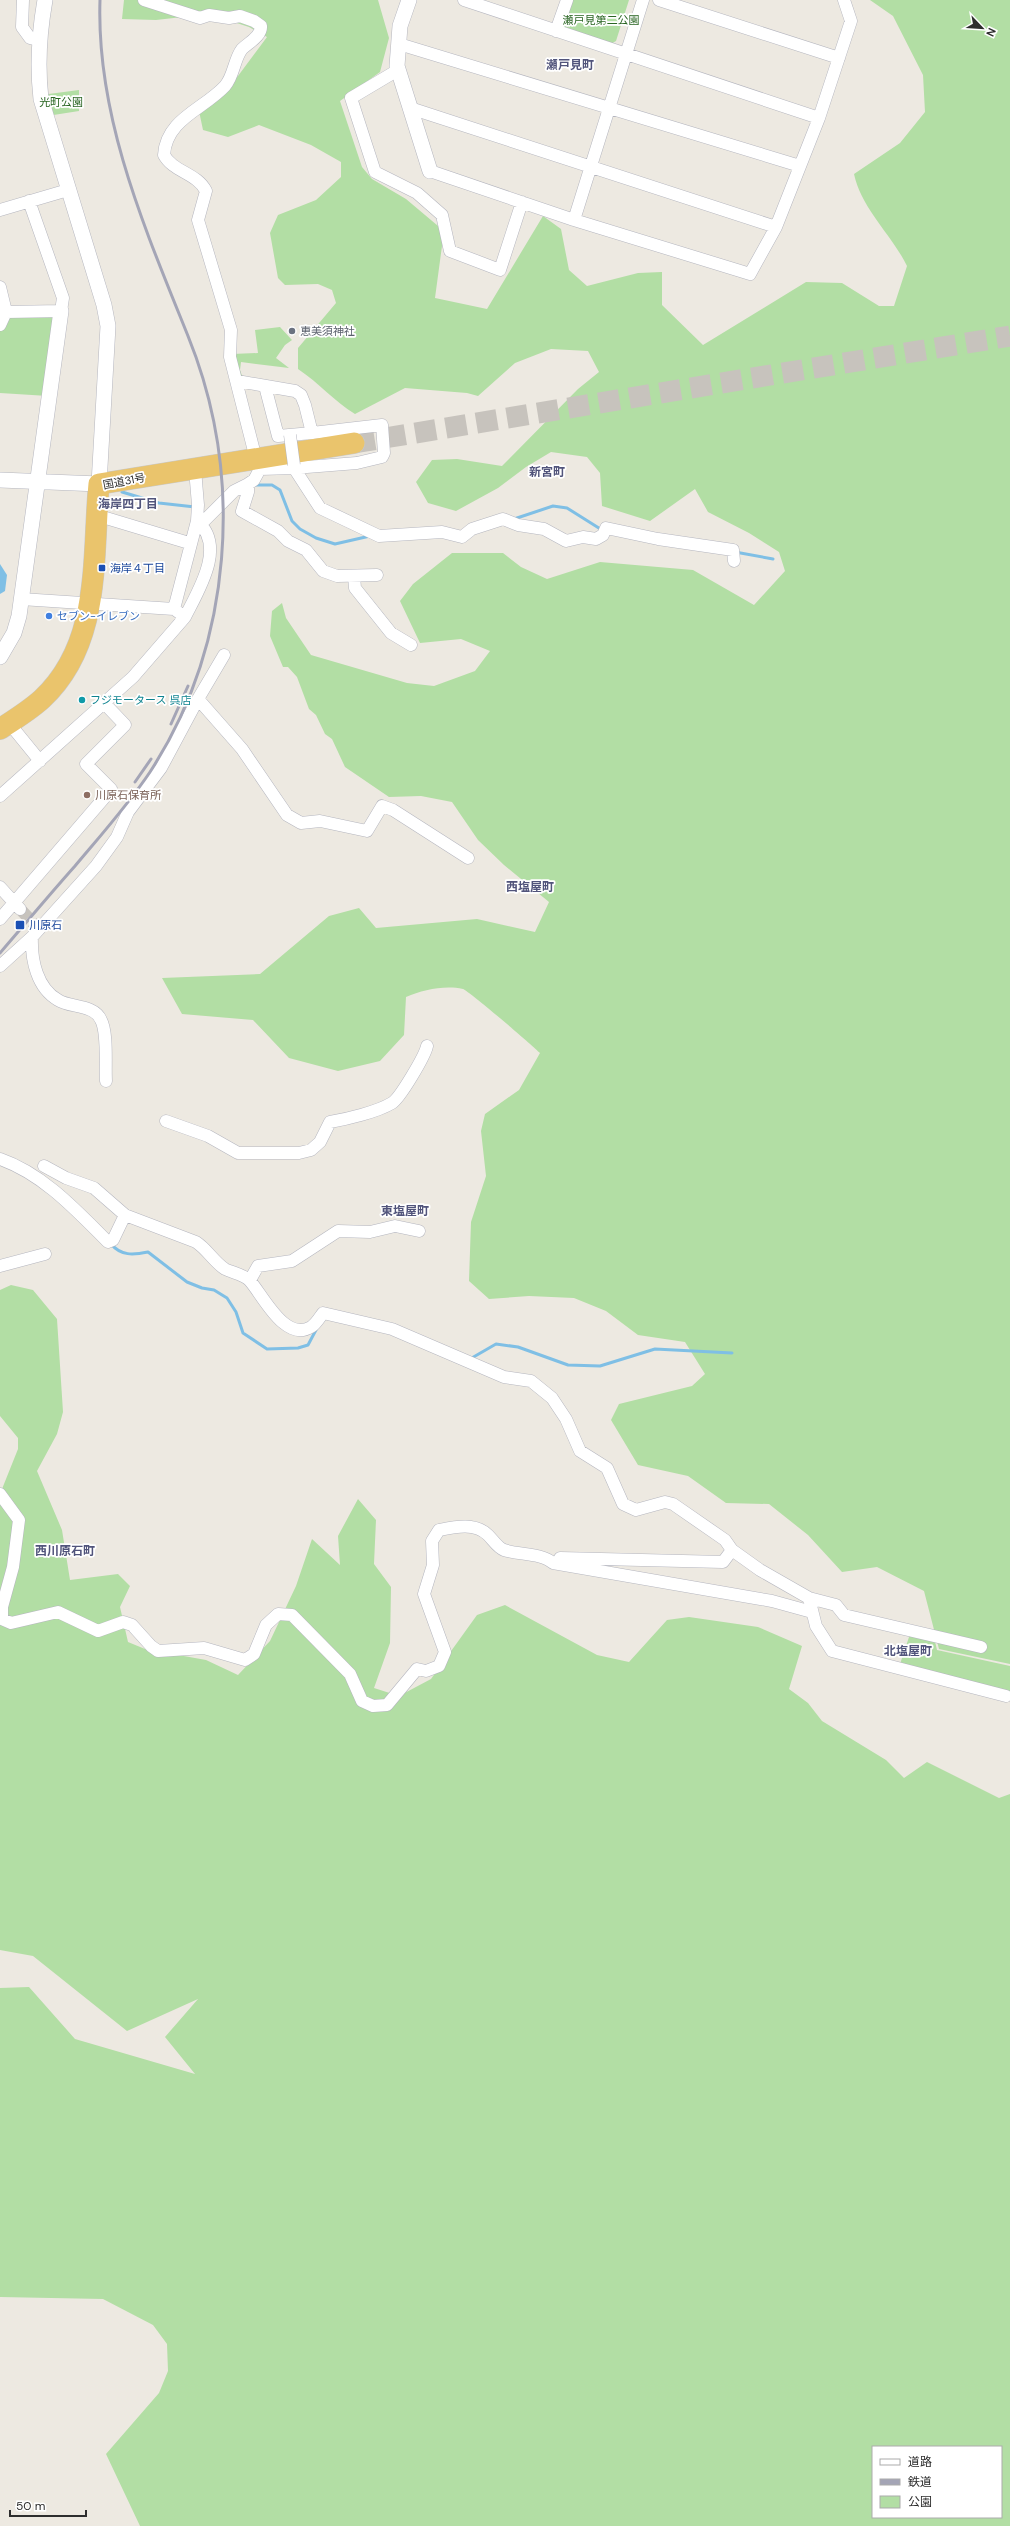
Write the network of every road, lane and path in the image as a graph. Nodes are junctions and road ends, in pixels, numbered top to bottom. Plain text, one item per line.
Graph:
1 (23, 0) edge
2 (45, 0) edge
3 (144, 0) edge
4 (409, 0) edge
5 (464, 0) edge
6 (567, 0) edge
7 (643, 0) edge
8 (659, 0) edge
9 (843, 0) edge
10 (556, 31) junction
11 (38, 40) junction
12 (399, 44) junction
13 (626, 54) junction
14 (839, 58) junction
15 (398, 70) junction
16 (410, 108) junction
17 (609, 108) junction
18 (819, 118) junction
19 (591, 166) junction
20 (800, 166) junction
21 (430, 171) joint
22 (68, 190) junction
23 (29, 201) junction
24 (522, 202) junction
25 (0, 210) edge
26 (574, 220) junction
27 (776, 227) junction
28 (0, 287) edge
29 (61, 311) junction
30 (6, 312) junction
31 (0, 325) edge
32 (236, 381) junction
33 (265, 386) junction
34 (312, 433) junction
35 (290, 435) junction
36 (354, 443) tunnel mouth
37 (256, 459) junction
38 (294, 466) junction
39 (195, 469) junction
40 (0, 480) edge
41 (38, 482) junction
42 (99, 484) junction
43 (248, 488) junction
44 (96, 515) junction
45 (198, 515) junction
46 (189, 543) junction
47 (733, 556) dead end
48 (377, 575) dead end
49 (354, 576) junction
50 (21, 599) junction
51 (91, 603) junction
52 (174, 608) junction
53 (185, 618) junction
54 (411, 645) dead end
55 (224, 655) dead end
56 (0, 657) edge
57 (198, 699) junction
58 (105, 704) junction
59 (4, 726) edge
60 (40, 761) junction
61 (0, 796) edge
62 (468, 858) dead end
63 (0, 887) edge
64 (17, 906) junction
65 (0, 919) edge
66 (32, 937) junction
67 (0, 966) edge
68 (427, 1046) dead end
69 (106, 1081) dead end
70 (166, 1121) dead end
71 (0, 1159) edge
72 (44, 1166) dead end
73 (125, 1215) junction
74 (419, 1231) dead end
75 (45, 1254) dead end
76 (0, 1266) edge
77 (250, 1280) junction
78 (0, 1494) edge
79 (732, 1550) junction
80 (546, 1558) junction
81 (808, 1598) junction
82 (812, 1612) junction
83 (981, 1647) dead end
84 (1006, 1696) dead end

1 - 11 street
2 - 11 street
3 - 32 street
4 - 12 street
5 - 10 street
6 - 10 street
7 - 13 street
8 - 14 street
9 - 14 street
10 - 13 street
11 - 22 street
12 - 15 street
12 - 17 street
13 - 17 street
13 - 18 street
14 - 18 street
15 - 16 street
15 - 24 street
16 - 19 street
16 - 21 street
17 - 19 street
17 - 20 street
18 - 20 street
19 - 26 street
19 - 27 street
20 - 27 street
21 - 24 street
22 - 23 street
22 - 42 street
23 - 25 street
23 - 29 street
24 - 26 street
26 - 27 street
28 - 30 street
29 - 30 street
29 - 41 street
30 - 31 street
32 - 33 street
32 - 37 street
33 - 34 street
33 - 35 street
34 - 35 street
34 - 38 street
35 - 38 street, bridge
36 - 37 highway, 国道31号
37 - 39 highway, 国道31号
38 - 43 street
38 - 47 street
39 - 42 highway, 国道31号
39 - 45 street
40 - 41 street
41 - 42 street
41 - 50 street
42 - 44 highway, 国道31号
43 - 45 street
43 - 49 street
44 - 46 street
44 - 51 highway, 国道31号
45 - 46 street
45 - 53 street
46 - 52 street
48 - 49 street
49 - 54 street
50 - 51 street
50 - 56 street
51 - 52 street
51 - 59 highway, 国道31号
52 - 53 street
53 - 58 street
55 - 57 street
57 - 62 street
57 - 66 street
58 - 60 street
58 - 64 street
59 - 60 street
60 - 61 street
63 - 64 street
64 - 65 street
66 - 67 street
66 - 69 street
68 - 70 street
71 - 73 street
72 - 73 street
73 - 77 street
74 - 77 street
75 - 76 street
77 - 79 street
78 - 80 street
79 - 80 street
79 - 81 street
80 - 82 street
81 - 82 street
81 - 83 street
82 - 84 street

